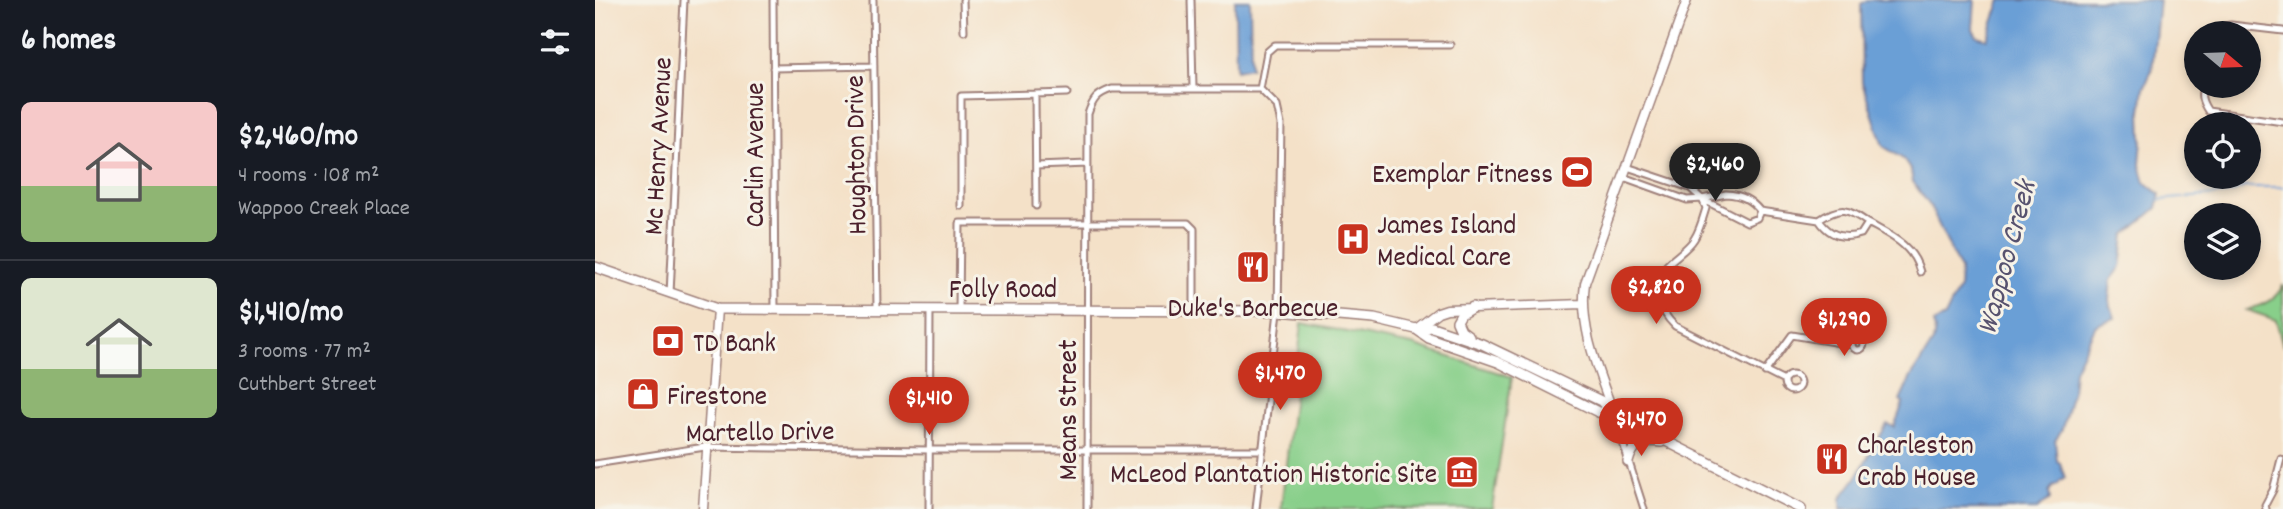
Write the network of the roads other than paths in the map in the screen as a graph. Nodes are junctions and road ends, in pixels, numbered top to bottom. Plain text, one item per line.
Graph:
1 (684, 0) edge
2 (773, 0) edge
3 (873, 0) edge
4 (963, 0) edge
5 (1191, 0) edge
6 (1687, 0) edge
7 (2261, 28) edge
8 (964, 31) dead end
9 (2283, 31) edge
10 (1450, 45) dead end
11 (874, 66) junction
12 (773, 68) junction
13 (1193, 88) junction
14 (1260, 89) junction
15 (1067, 93) dead end
16 (1035, 94) junction
17 (2202, 98) edge
18 (2283, 122) edge
19 (1088, 164) junction
20 (1036, 166) junction
21 (1627, 167) junction
22 (1623, 177) junction
23 (1702, 199) junction
24 (961, 206) dead end
25 (1036, 206) dead end
26 (1761, 211) junction
27 (1819, 220) junction
28 (1087, 223) junction
29 (1868, 223) junction
30 (595, 267) edge
31 (1920, 272) dead end
32 (670, 294) junction
33 (1582, 304) junction
34 (1473, 307) junction
35 (716, 309) junction
36 (877, 309) junction
37 (775, 310) junction
38 (930, 310) junction
39 (959, 310) junction
40 (1087, 310) junction
41 (1194, 311) junction
42 (1278, 311) junction
43 (1416, 329) junction
44 (1482, 344) junction
45 (1851, 345) dead end
46 (1765, 372) junction
47 (1784, 381) dead end
48 (1613, 415) junction
49 (1670, 443) junction
50 (705, 447) junction
51 (930, 450) junction
52 (1088, 450) junction
53 (1263, 450) junction
54 (2281, 459) edge
55 (1629, 462) junction
56 (595, 464) edge
57 (2273, 490) junction
58 (2283, 490) edge
59 (703, 509) edge
60 (929, 509) edge
61 (1087, 509) edge
62 (1256, 509) edge
63 (1644, 509) edge
64 (1801, 509) edge
65 (2266, 509) edge

1 - 32 street, Mc Henry Avenue
2 - 12 street, Carlin Avenue
3 - 11 street, Houghton Drive
4 - 8 street
5 - 13 street
6 - 21 main road
7 - 9 street
10 - 14 street
11 - 12 street
11 - 36 street, Houghton Drive
12 - 37 street, Carlin Avenue
13 - 14 street
13 - 19 street, Means Street
14 - 42 street
15 - 16 street
16 - 20 street
16 - 24 street
17 - 18 street
19 - 20 street
19 - 28 street, Means Street
20 - 25 street
21 - 22 main road
21 - 23 street
22 - 23 street
22 - 33 main road
23 - 26 street
23 - 26 street
23 - 46 street
26 - 27 street
27 - 29 street
27 - 29 street
28 - 39 street
28 - 40 street, Means Street
28 - 41 street
29 - 31 street
30 - 32 main road, Folly Road
32 - 35 main road, Folly Road
33 - 34 main road
33 - 48 main road
34 - 43 main road
34 - 44 main road
35 - 37 main road, Folly Road
35 - 50 main road
36 - 37 main road, Folly Road
36 - 38 main road, Folly Road
38 - 39 main road, Folly Road
38 - 51 street
39 - 40 main road, Folly Road
40 - 41 main road, Folly Road
40 - 52 street, Means Street
41 - 42 main road, Folly Road
42 - 43 main road, Folly Road
42 - 53 street
43 - 44 main road, Folly Road
43 - 48 main road, Folly Road
44 - 48 main road, Folly Road
45 - 46 street
46 - 47 street
48 - 49 main road, Folly Road
48 - 55 street
49 - 55 main road
49 - 64 main road, Folly Road
50 - 51 street, Martello Drive
50 - 56 street, Martello Drive
50 - 59 main road
51 - 52 street, Martello Drive
51 - 60 street
52 - 53 street, Martello Drive
52 - 61 street, Means Street
53 - 62 street
54 - 57 street
55 - 63 street
57 - 58 street
57 - 65 street

